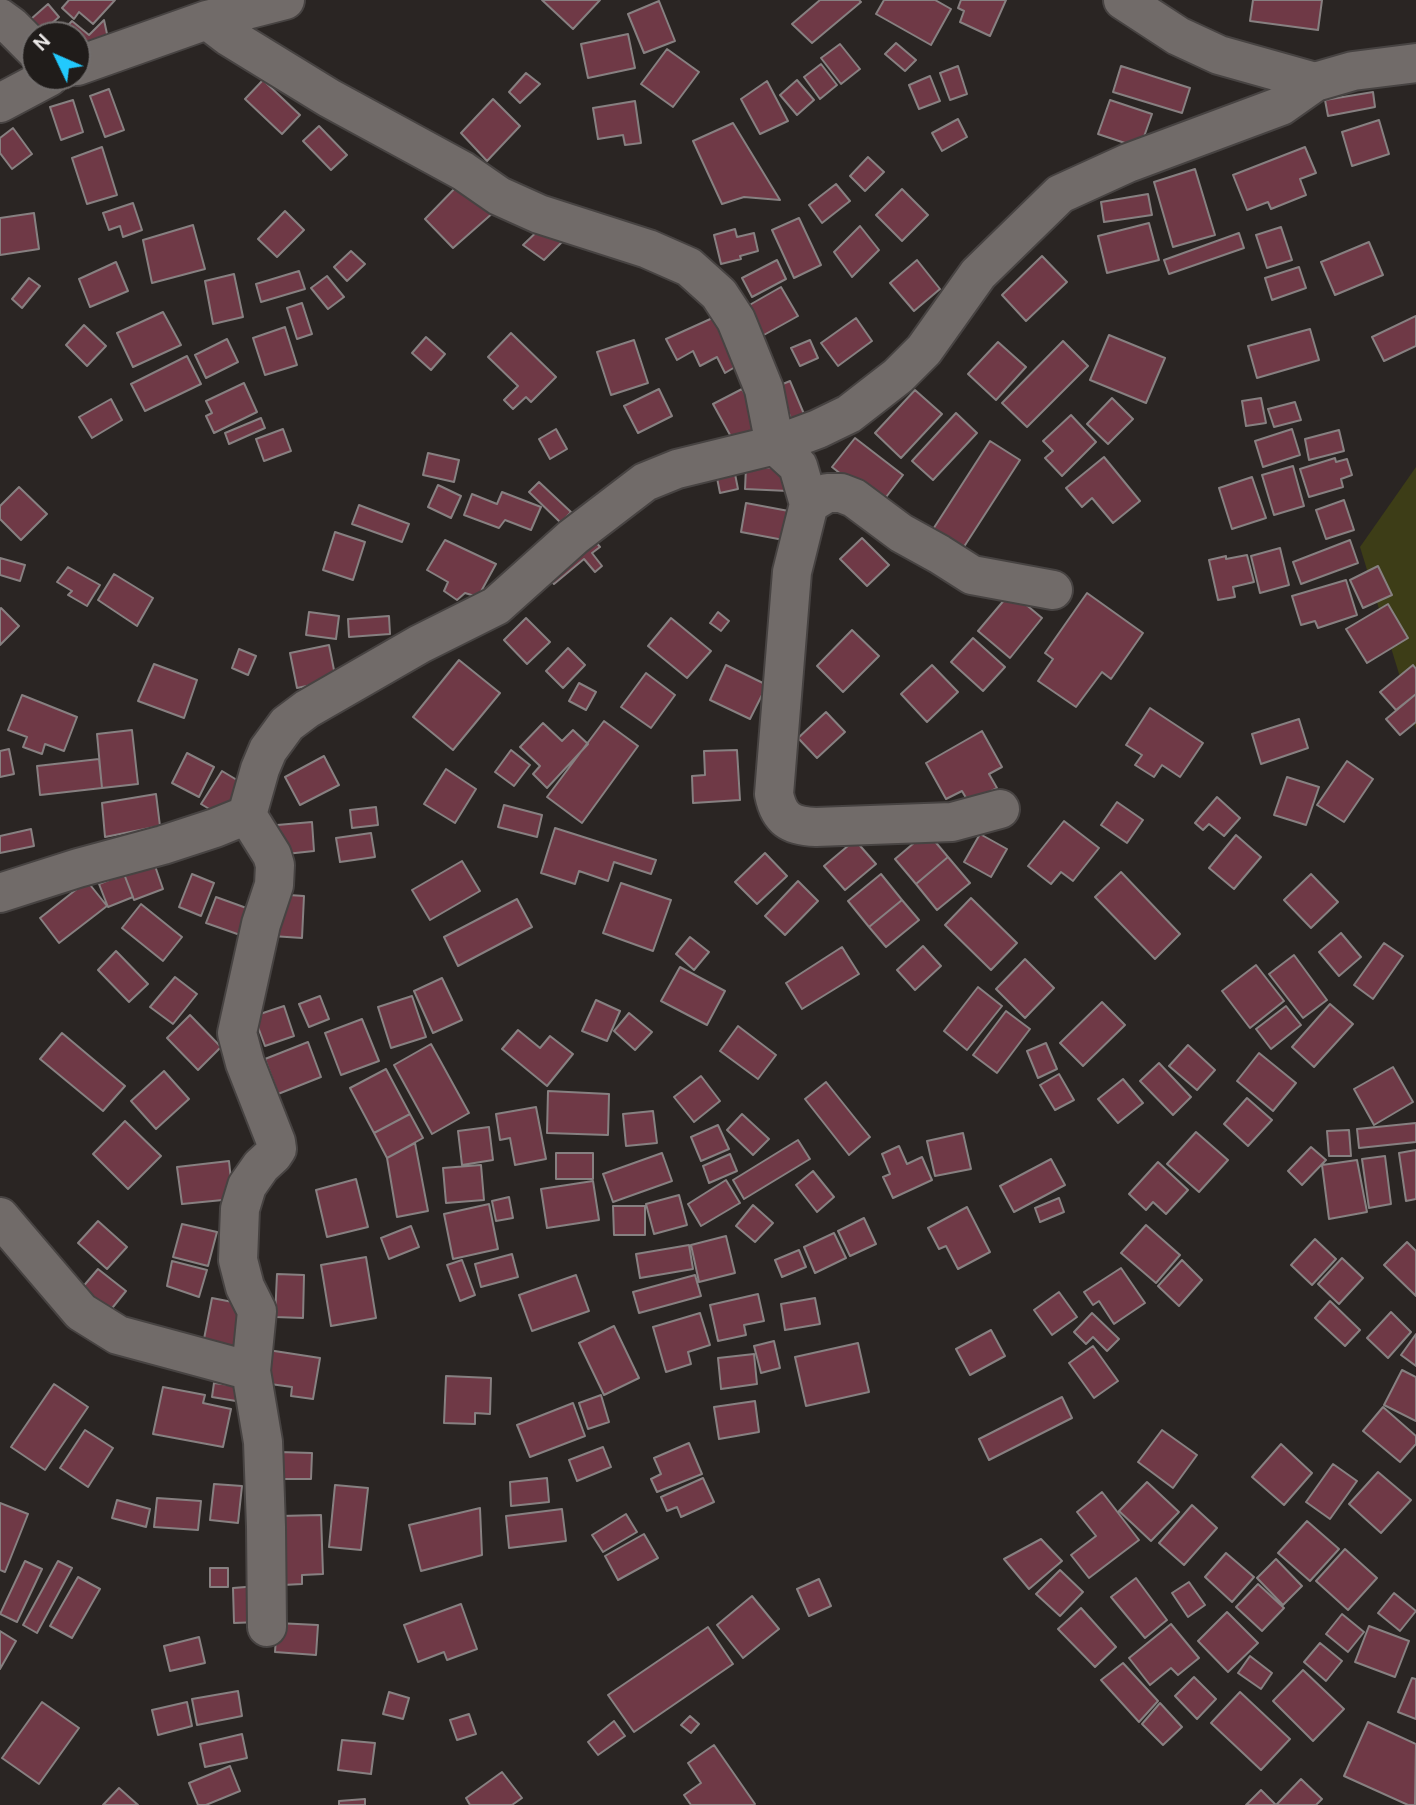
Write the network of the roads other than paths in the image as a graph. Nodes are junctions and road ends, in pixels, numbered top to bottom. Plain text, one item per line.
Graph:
1 (285, 0) edge
2 (1124, 0) edge
3 (0, 18) edge
4 (207, 20) junction
5 (21, 36) edge
6 (91, 61) edge
7 (1416, 63) edge
8 (1315, 82) junction
9 (23, 91) edge
10 (0, 103) edge
11 (775, 445) junction
12 (809, 504) junction
13 (1053, 590) dead end
14 (1000, 809) dead end
15 (247, 815) junction
16 (0, 893) edge
17 (0, 1217) edge
18 (251, 1371) junction
19 (267, 1627) dead end

1 - 4 street
2 - 8 street
3 - 5 street
4 - 6 street
4 - 11 street
7 - 8 street
8 - 11 street
9 - 10 street
11 - 12 street
11 - 15 street
12 - 13 street
12 - 14 street
15 - 16 street
15 - 18 street
17 - 18 street
18 - 19 street

